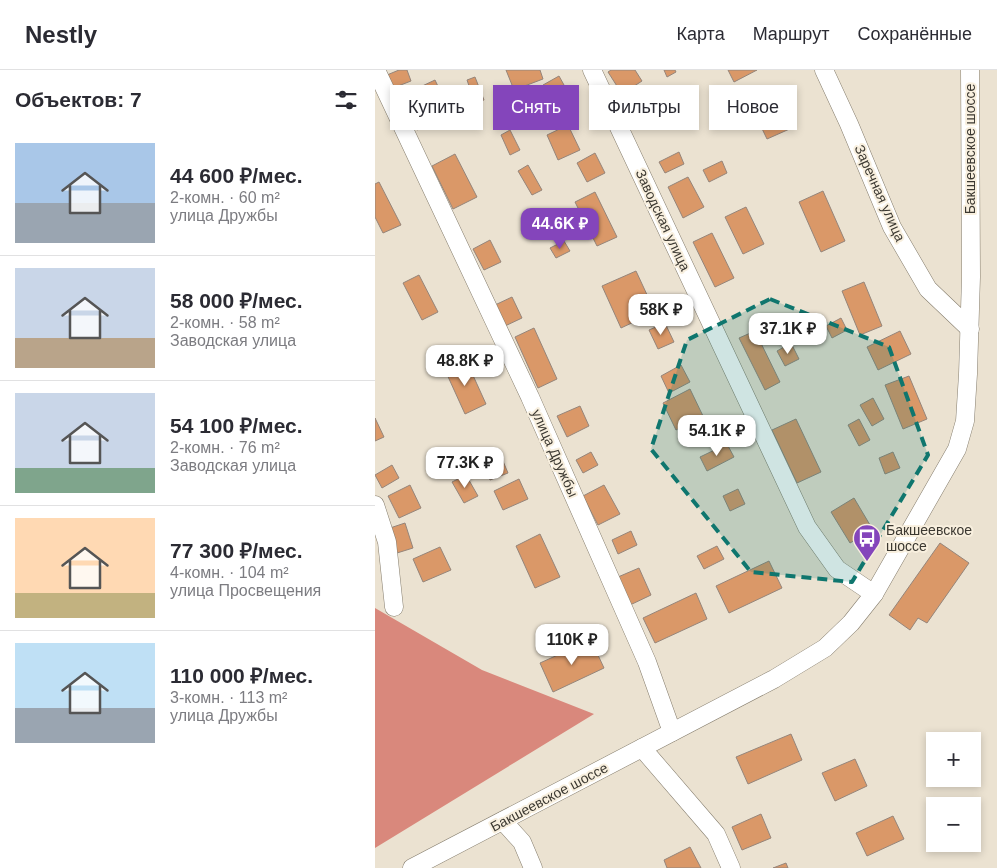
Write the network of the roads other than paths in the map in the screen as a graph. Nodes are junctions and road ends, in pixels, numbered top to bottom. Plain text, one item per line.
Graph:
1 (376, 70) edge
2 (592, 70) edge
3 (824, 70) edge
4 (970, 70) edge
5 (970, 329) junction
6 (375, 505) edge
7 (874, 594) junction
8 (394, 606) dead end
9 (672, 732) junction
10 (642, 748) junction
11 (503, 821) junction
12 (412, 868) edge
13 (533, 868) edge
14 (731, 868) edge

1 - 9 street, улица Дружбы
2 - 7 street, Заводская улица
3 - 5 street, Заречная улица
4 - 5 street, Бакшеевское шоссе
5 - 7 street, Бакшеевское шоссе
6 - 8 street
7 - 9 street, Бакшеевское шоссе
9 - 10 street, Бакшеевское шоссе
10 - 11 street, Бакшеевское шоссе
10 - 14 street
11 - 12 street, Бакшеевское шоссе
11 - 13 street

